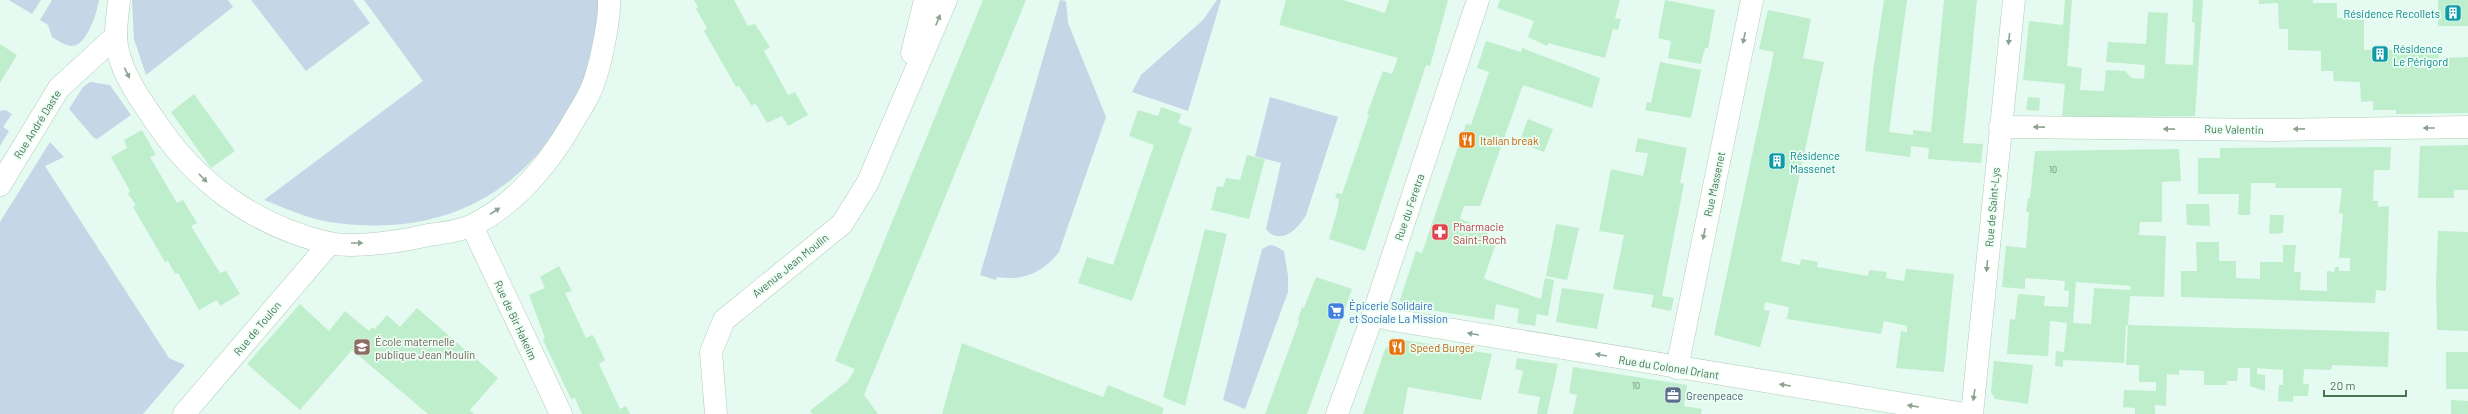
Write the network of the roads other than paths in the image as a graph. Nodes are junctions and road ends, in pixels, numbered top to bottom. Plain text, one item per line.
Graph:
1 (119, 0) edge
2 (609, 0) edge
3 (925, 0) edge
4 (946, 0) edge
5 (1478, 0) edge
6 (1752, 0) edge
7 (2014, 0) edge
8 (116, 36) junction
9 (895, 120) junction
10 (2000, 127) junction
11 (2468, 128) edge
12 (0, 185) edge
13 (472, 226) junction
14 (330, 243) junction
15 (1374, 315) junction
16 (1678, 368) junction
17 (184, 414) edge
18 (561, 414) edge
19 (716, 414) edge
20 (1338, 414) edge
21 (1965, 414) edge
22 (1972, 414) edge

1 - 8 street
13 -> 2 street
3 - 9 street, Avenue Jean Moulin
9 -> 4 street, Avenue Jean Moulin
5 - 15 street, Rue du Feretra
6 -> 16 street, Rue Massenet
7 -> 10 street, Rue de Saint-Lys
8 - 12 street, Rue André Daste
8 -> 14 street
9 - 19 street, Avenue Jean Moulin
11 -> 10 street, Rue Valentin
10 -> 22 street, Rue de Saint-Lys
14 -> 13 street
13 - 18 street, Rue de Bir Hakeim
14 - 17 street, Rue de Toulon
16 -> 15 street, Rue du Colonel Driant
15 - 20 street, Rue du Feretra
21 -> 16 street, Rue du Colonel Driant

